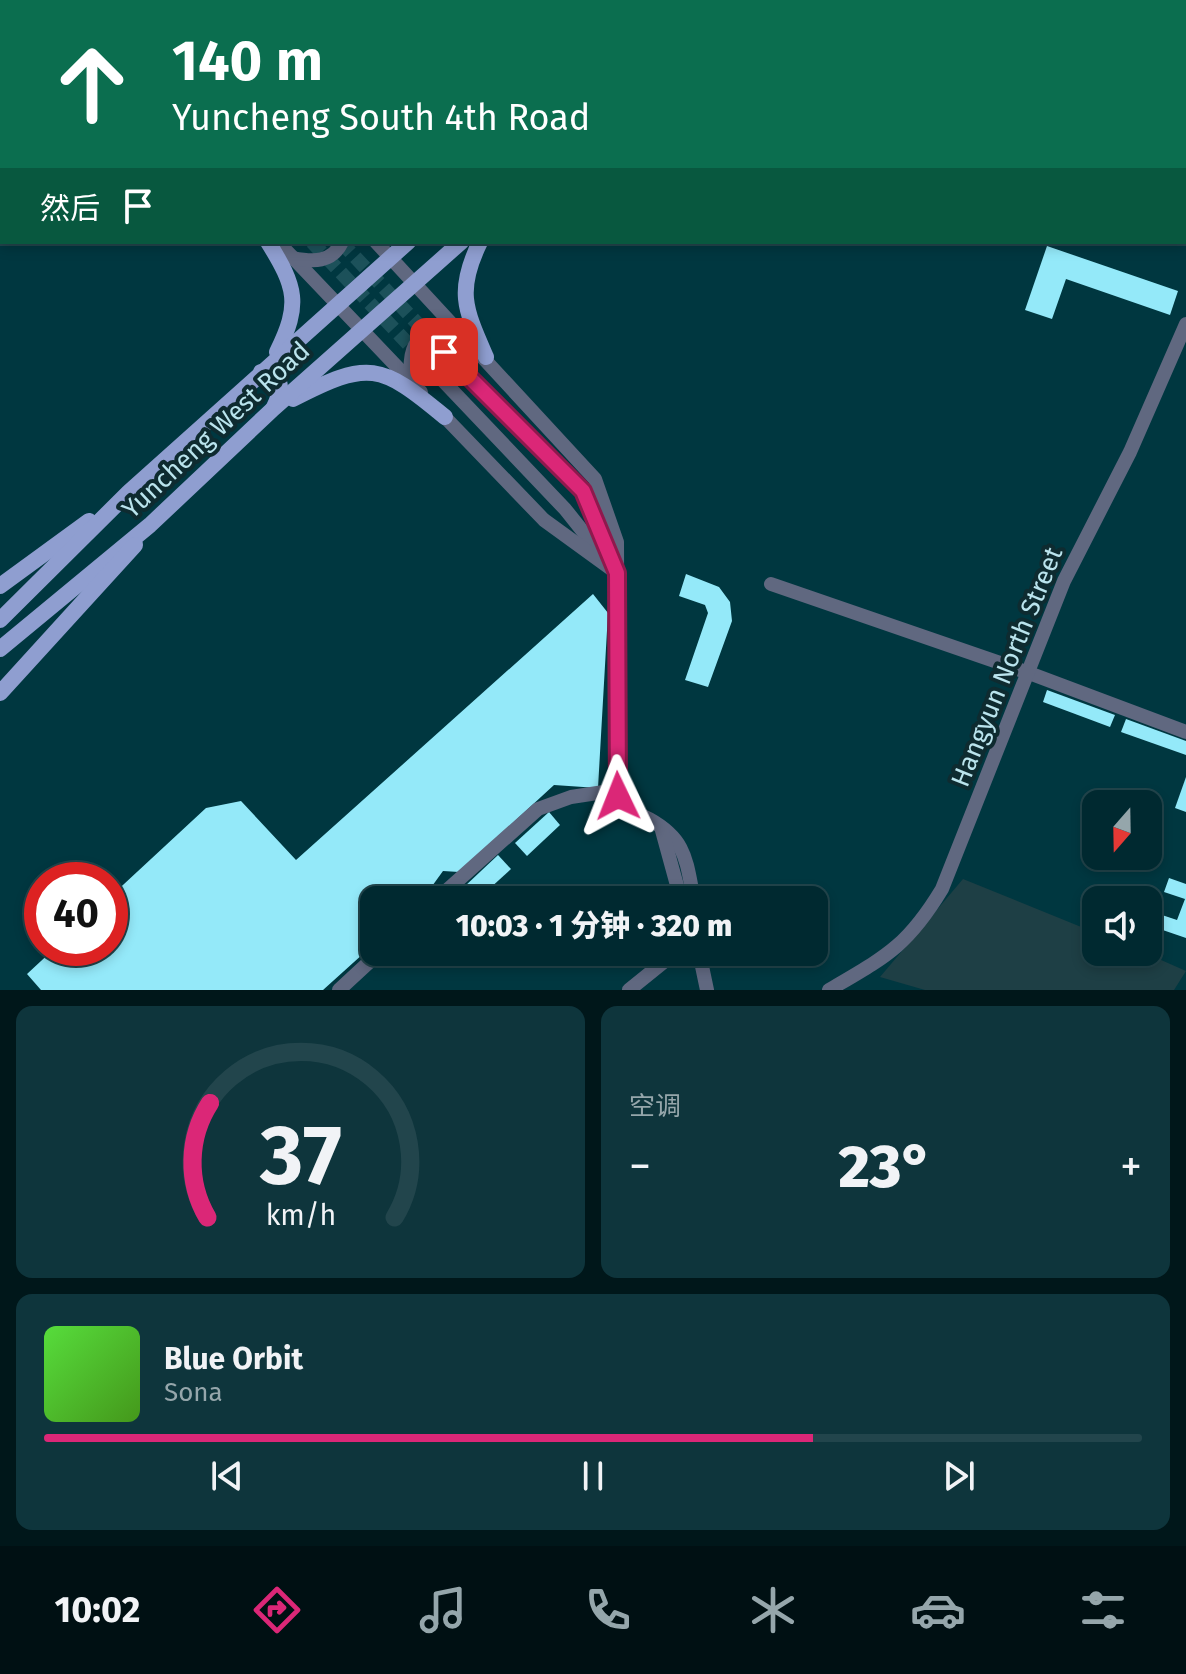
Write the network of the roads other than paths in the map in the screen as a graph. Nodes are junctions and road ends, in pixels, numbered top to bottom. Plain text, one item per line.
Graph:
1 (269, 244) edge
2 (280, 244) edge
3 (340, 244) edge
4 (378, 244) edge
5 (406, 244) edge
6 (459, 244) edge
7 (479, 244) edge
8 (293, 258) junction
9 (390, 258) junction
10 (414, 283) junction
11 (336, 303) junction
12 (1186, 324) edge
13 (361, 329) junction
14 (468, 338) junction
15 (444, 352) tunnel mouth
16 (486, 357) junction
17 (429, 366) tunnel mouth
18 (261, 372) junction
19 (411, 382) junction
20 (274, 408) junction
21 (445, 417) junction
22 (129, 492) junction
23 (150, 525) junction
24 (617, 573) junction
25 (771, 584) dead end
26 (0, 586) edge
27 (0, 620) edge
28 (0, 649) edge
29 (1029, 673) junction
30 (0, 693) edge
31 (1186, 732) edge
32 (617, 790) junction
33 (661, 826) junction
34 (452, 886) edge
35 (677, 886) edge
36 (691, 886) edge
37 (365, 966) edge
38 (659, 966) edge
39 (702, 966) edge
40 (341, 989) edge
41 (629, 990) edge
42 (707, 990) edge
43 (829, 990) edge

1 - 18 main road
2 - 8 street
3 - 8 street
4 - 9 street
5 - 9 main road, Yuncheng West Road
6 - 10 main road, Yuncheng West Road
7 - 16 main road
8 - 11 street
9 - 10 street
9 - 11 main road, Yuncheng West Road
10 - 13 main road, Yuncheng West Road
10 - 14 street
11 - 13 street
11 - 18 main road, Yuncheng West Road
12 - 29 street, Hangyun North Street
13 - 19 street
13 - 20 main road, Yuncheng West Road
14 - 16 street
14 - 19 street
15 - 24 street
16 - 24 street
17 - 24 street
18 - 20 main road
18 - 22 main road, Yuncheng West Road
19 - 21 street
20 - 21 main road
20 - 23 main road, Yuncheng West Road
21 - 24 street
22 - 26 main road
22 - 27 main road, Yuncheng West Road
23 - 28 main road, Yuncheng West Road
23 - 30 main road
24 - 32 street
25 - 29 street
29 - 31 street
29 - 43 street, Hangyun North Street
32 - 33 street
32 - 34 street
33 - 35 street
33 - 36 street
37 - 40 street
38 - 41 street
39 - 42 street

